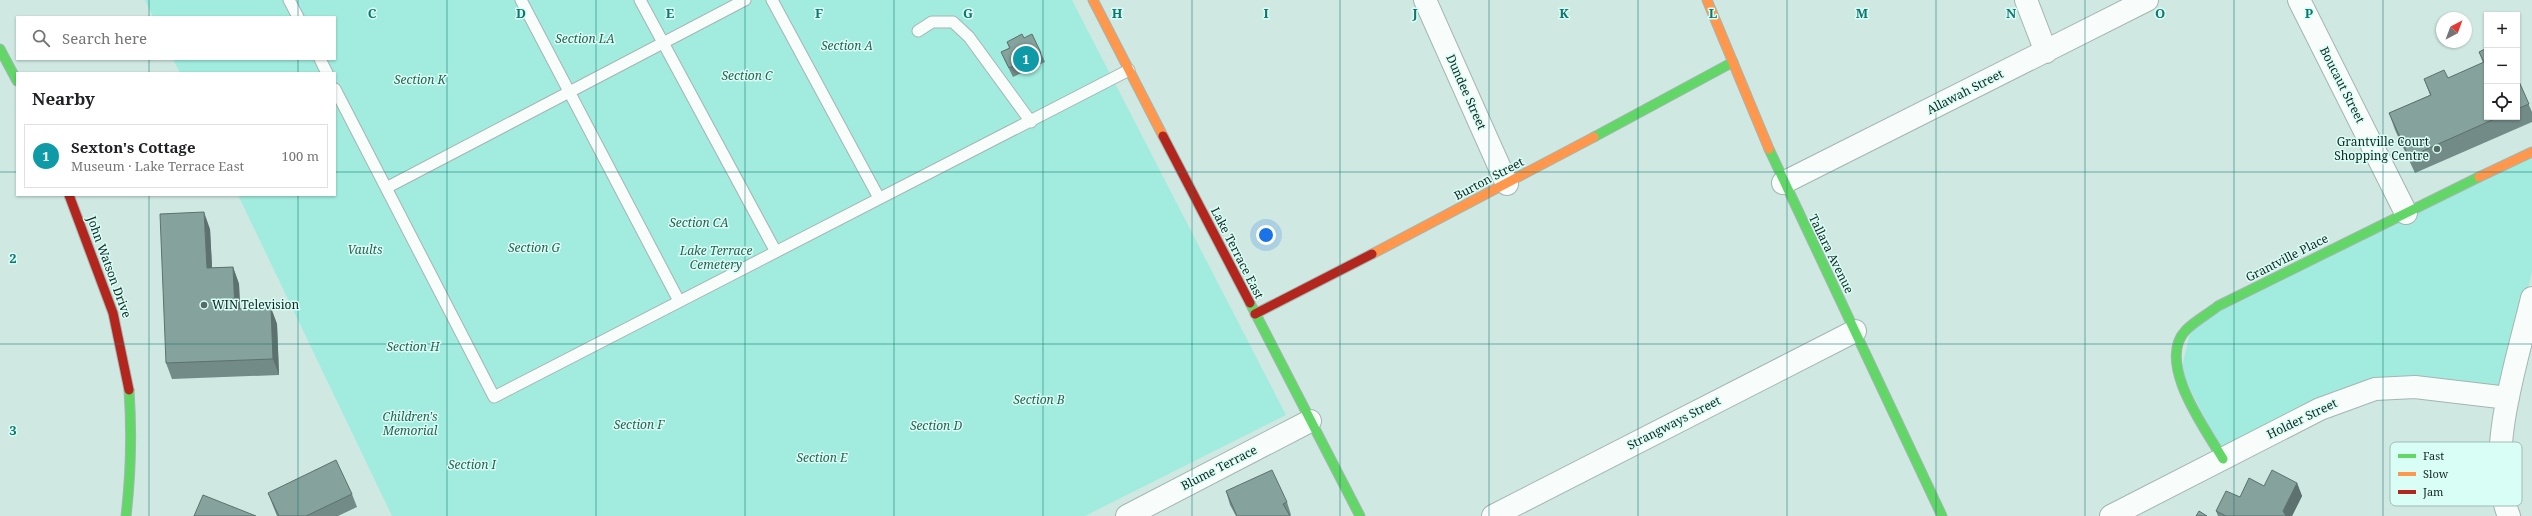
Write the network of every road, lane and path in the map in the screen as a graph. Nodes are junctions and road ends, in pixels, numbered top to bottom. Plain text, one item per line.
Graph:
1 (289, 0) edge
2 (521, 0) edge
3 (640, 0) edge
4 (745, 0) edge
5 (772, 0) edge
6 (1093, 0) edge
7 (1425, 0) edge
8 (1707, 0) edge
9 (2026, 0) edge
10 (2147, 0) edge
11 (2299, 0) edge
12 (297, 16) edge
13 (918, 31) dead end
14 (664, 44) junction
15 (0, 49) edge
16 (2046, 52) junction
17 (320, 60) edge
18 (1733, 62) junction
19 (1129, 70) junction
20 (326, 72) edge
21 (16, 79) edge
22 (336, 91) edge
23 (569, 92) junction
24 (1031, 122) junction
25 (2532, 152) edge
26 (1783, 183) junction
27 (1507, 184) junction
28 (386, 188) junction
29 (69, 196) edge
30 (878, 198) junction
31 (2406, 213) junction
32 (776, 252) junction
33 (2532, 298) edge
34 (679, 301) junction
35 (1255, 314) junction
36 (1855, 331) junction
37 (2508, 398) junction
38 (1310, 421) junction
39 (2501, 442) edge
40 (2222, 459) junction
41 (2505, 506) edge
42 (126, 516) edge
43 (1127, 516) edge
44 (1360, 516) edge
45 (1493, 516) edge
46 (1942, 516) edge
47 (2111, 516) edge
48 (2509, 516) edge

1 - 12 lane
2 - 23 lane
3 - 14 lane
4 - 14 lane
5 - 30 lane
6 - 19 street, Lake Terrace East
7 - 27 street, Dundee Street
8 - 18 street, Tallara Avenue
9 - 16 street
10 - 16 street, Allawah Street
11 - 31 street, Boucaut Street
13 - 24 lane
14 - 23 lane
14 - 32 lane
15 - 21 street
16 - 26 street, Allawah Street
17 - 20 lane
18 - 26 street, Tallara Avenue
18 - 27 street, Burton Street
19 - 24 lane
19 - 35 street, Lake Terrace East
22 - 28 lane
23 - 28 lane
23 - 34 lane
24 - 30 lane
25 - 31 street, Grantville Place
26 - 36 street, Tallara Avenue
27 - 35 street, Burton Street
28 - 34 lane
29 - 42 street, John Watson Drive
30 - 32 lane
31 - 40 street, Grantville Place
32 - 34 lane
33 - 37 street
35 - 38 street, Lake Terrace East
36 - 45 street, Strangways Street
36 - 46 street, Tallara Avenue
37 - 39 street
37 - 40 street, Holder Street
38 - 43 street, Blume Terrace
38 - 44 street, Lake Terrace East
40 - 47 street, Holder Street
41 - 48 street

